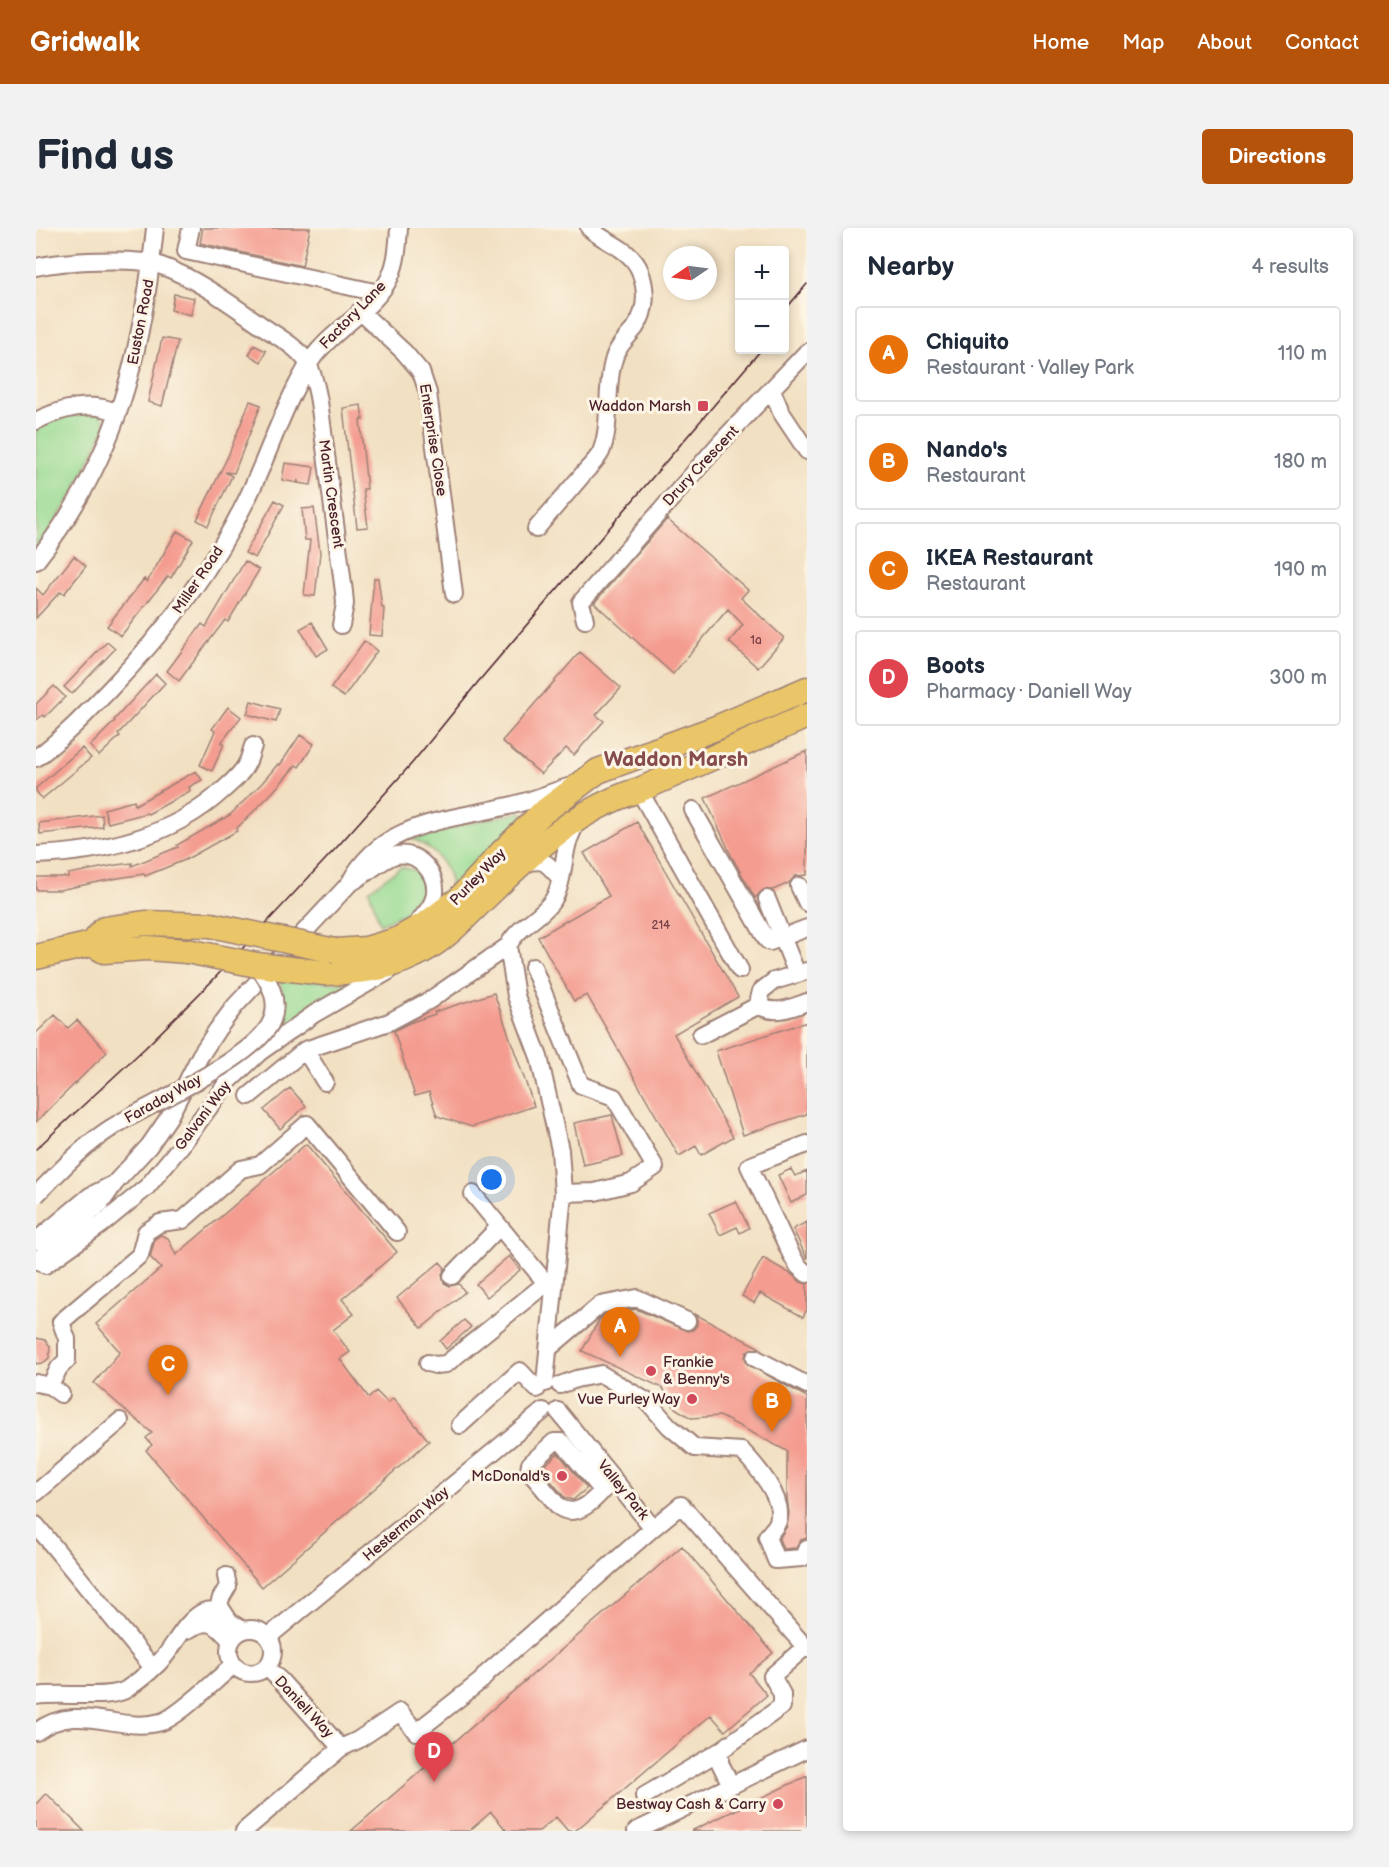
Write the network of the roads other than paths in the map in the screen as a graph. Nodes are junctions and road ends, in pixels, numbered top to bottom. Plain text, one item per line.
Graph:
1 (155, 228) edge
2 (191, 228) edge
3 (399, 228) edge
4 (589, 228) edge
5 (152, 263) junction
6 (36, 267) edge
7 (379, 293) junction
8 (360, 311) junction
9 (807, 352) edge
10 (309, 365) junction
11 (772, 390) junction
12 (118, 413) junction
13 (746, 418) junction
14 (36, 421) edge
15 (788, 422) junction
16 (807, 451) edge
17 (537, 529) dead end
18 (36, 561) edge
19 (454, 594) dead end
20 (585, 620) dead end
21 (341, 625) dead end
22 (807, 689) edge
23 (807, 716) edge
24 (253, 746) dead end
25 (36, 758) edge
26 (585, 780) junction
27 (639, 790) junction
28 (693, 810) dead end
29 (579, 817) junction
30 (36, 855) edge
31 (520, 863) junction
32 (560, 878) junction
33 (349, 884) junction
34 (799, 886) dead end
35 (767, 899) dead end
36 (807, 903) edge
37 (807, 928) edge
38 (783, 937) junction
39 (92, 944) junction
40 (410, 946) junction
41 (508, 946) junction
42 (36, 957) edge
43 (257, 965) junction
44 (533, 967) dead end
45 (740, 970) dead end
46 (802, 973) edge
47 (807, 1002) edge
48 (761, 1004) junction
49 (701, 1035) dead end
50 (305, 1050) junction
51 (325, 1082) dead end
52 (249, 1096) dead end
53 (807, 1144) edge
54 (115, 1183) junction
55 (563, 1193) junction
56 (473, 1194) dead end
57 (36, 1195) edge
58 (499, 1227) junction
59 (397, 1232) dead end
60 (36, 1241) edge
61 (36, 1261) edge
62 (36, 1272) edge
63 (807, 1274) edge
64 (452, 1276) dead end
65 (551, 1280) junction
66 (687, 1322) dead end
67 (548, 1348) junction
68 (755, 1358) dead end
69 (428, 1363) dead end
70 (807, 1385) edge
71 (547, 1386) junction
72 (49, 1388) edge
73 (550, 1411) junction
74 (120, 1420) dead end
75 (460, 1425) dead end
76 (608, 1485) junction
77 (36, 1493) edge
78 (36, 1525) edge
79 (653, 1528) junction
80 (807, 1549) edge
81 (226, 1576) dead end
82 (223, 1612) junction
83 (183, 1633) junction
84 (237, 1636) junction
85 (268, 1637) junction
86 (806, 1648) edge
87 (234, 1665) junction
88 (266, 1667) junction
89 (153, 1668) junction
90 (36, 1696) edge
91 (36, 1732) edge
92 (341, 1748) junction
93 (807, 1749) edge
94 (720, 1751) junction
95 (731, 1785) junction
96 (644, 1796) dead end
97 (654, 1827) edge
98 (244, 1831) edge
99 (636, 1831) edge

1 - 5 street, Euston Road
2 - 7 street
3 - 7 street, Factory Lane
4 - 17 street
5 - 6 street
5 - 10 street
5 - 12 street, Euston Road
7 - 8 street, Factory Lane
8 - 10 street, Factory Lane
8 - 19 street, Enterprise Close
9 - 11 street, Drury Crescent
10 - 21 street, Martin Crescent
10 - 25 street, Miller Road
11 - 13 street, Drury Crescent
11 - 15 street
12 - 14 street
12 - 18 street, Euston Road
13 - 15 street, Drury Crescent
13 - 20 street, Drury Crescent
15 - 16 street
22 - 26 highway, Purley Way
23 - 27 highway, Purley Way
24 - 30 street
26 - 33 street
26 - 40 highway, Purley Way
27 - 29 highway, Purley Way
27 - 45 street
28 - 38 street
29 - 31 highway, Purley Way
29 - 32 street
31 - 32 street
31 - 40 highway, Purley Way
32 - 41 street
33 - 40 street
33 - 54 street
34 - 36 street
35 - 38 street
37 - 38 street
38 - 46 street
39 - 40 highway, Purley Way, bridge
39 - 42 highway, Purley Way
39 - 43 highway, Purley Way, bridge
40 - 43 highway, Purley Way, bridge
40 - 62 street, Galvani Way
41 - 50 street
41 - 55 street
43 - 57 street, Faraday Way, bridge
44 - 55 street
46 - 48 street
47 - 48 street
48 - 49 street
50 - 51 street
50 - 52 street
53 - 63 street
54 - 60 street
54 - 61 street
55 - 65 street
56 - 58 street
58 - 64 street
58 - 65 street
59 - 72 street
65 - 67 street
65 - 69 street
66 - 67 street
67 - 71 street
68 - 70 street
71 - 73 street
71 - 73 street
71 - 75 street
71 - 80 street
73 - 76 street, Valley Park
73 - 85 street, Hesterman Way
74 - 77 street
76 - 76 street
76 - 79 street, Valley Park
78 - 89 street
79 - 86 street
79 - 92 street, Valley Park
81 - 82 street
82 - 83 street
82 - 84 street
83 - 84 street
83 - 89 street
84 - 85 street
84 - 87 street
85 - 88 street
86 - 94 street
87 - 88 street
87 - 91 street
88 - 92 street, Daniell Way
89 - 90 street
92 - 98 street
93 - 95 street
94 - 95 street
94 - 96 street
95 - 97 street
97 - 99 street

